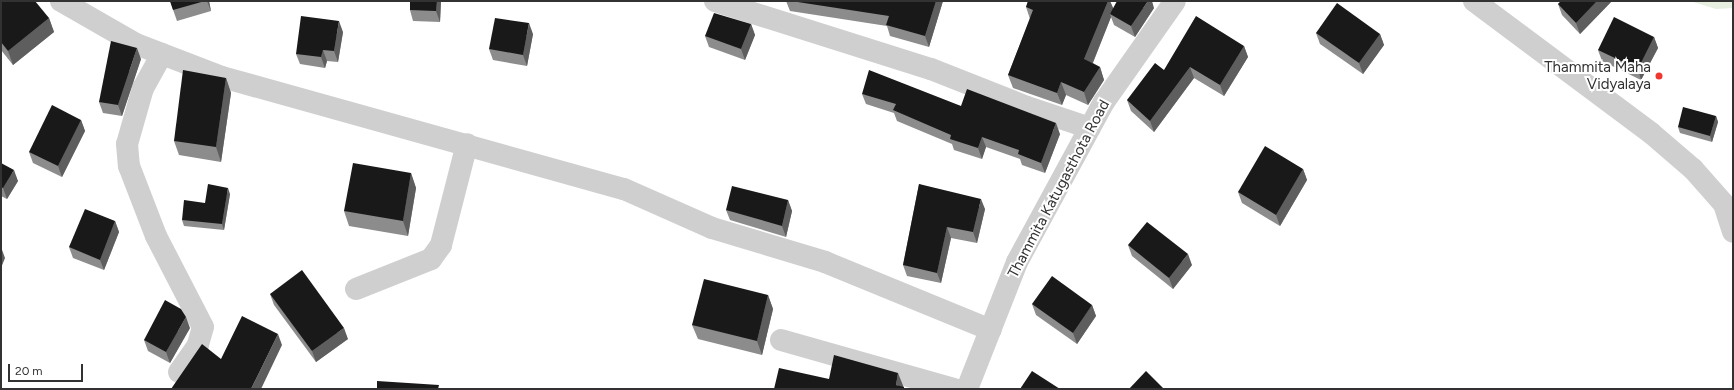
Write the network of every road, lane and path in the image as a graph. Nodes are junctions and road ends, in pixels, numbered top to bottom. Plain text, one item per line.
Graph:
1 (61, 1) edge
2 (715, 1) edge
3 (1175, 1) edge
4 (1474, 1) edge
5 (162, 54) junction
6 (1090, 128) junction
7 (467, 144) junction
8 (1733, 232) edge
9 (356, 289) dead end
10 (991, 330) junction
11 (781, 340) dead end
12 (179, 372) dead end
13 (954, 389) edge
14 (966, 389) edge

1 - 5 street
2 - 6 street
3 - 6 street, Thammita Katugasthota Road
4 - 8 street
5 - 7 street
5 - 12 street
6 - 10 street, Thammita Katugasthota Road
7 - 9 street
7 - 10 street
10 - 14 street, Thammita Katugasthota Road
11 - 13 street

